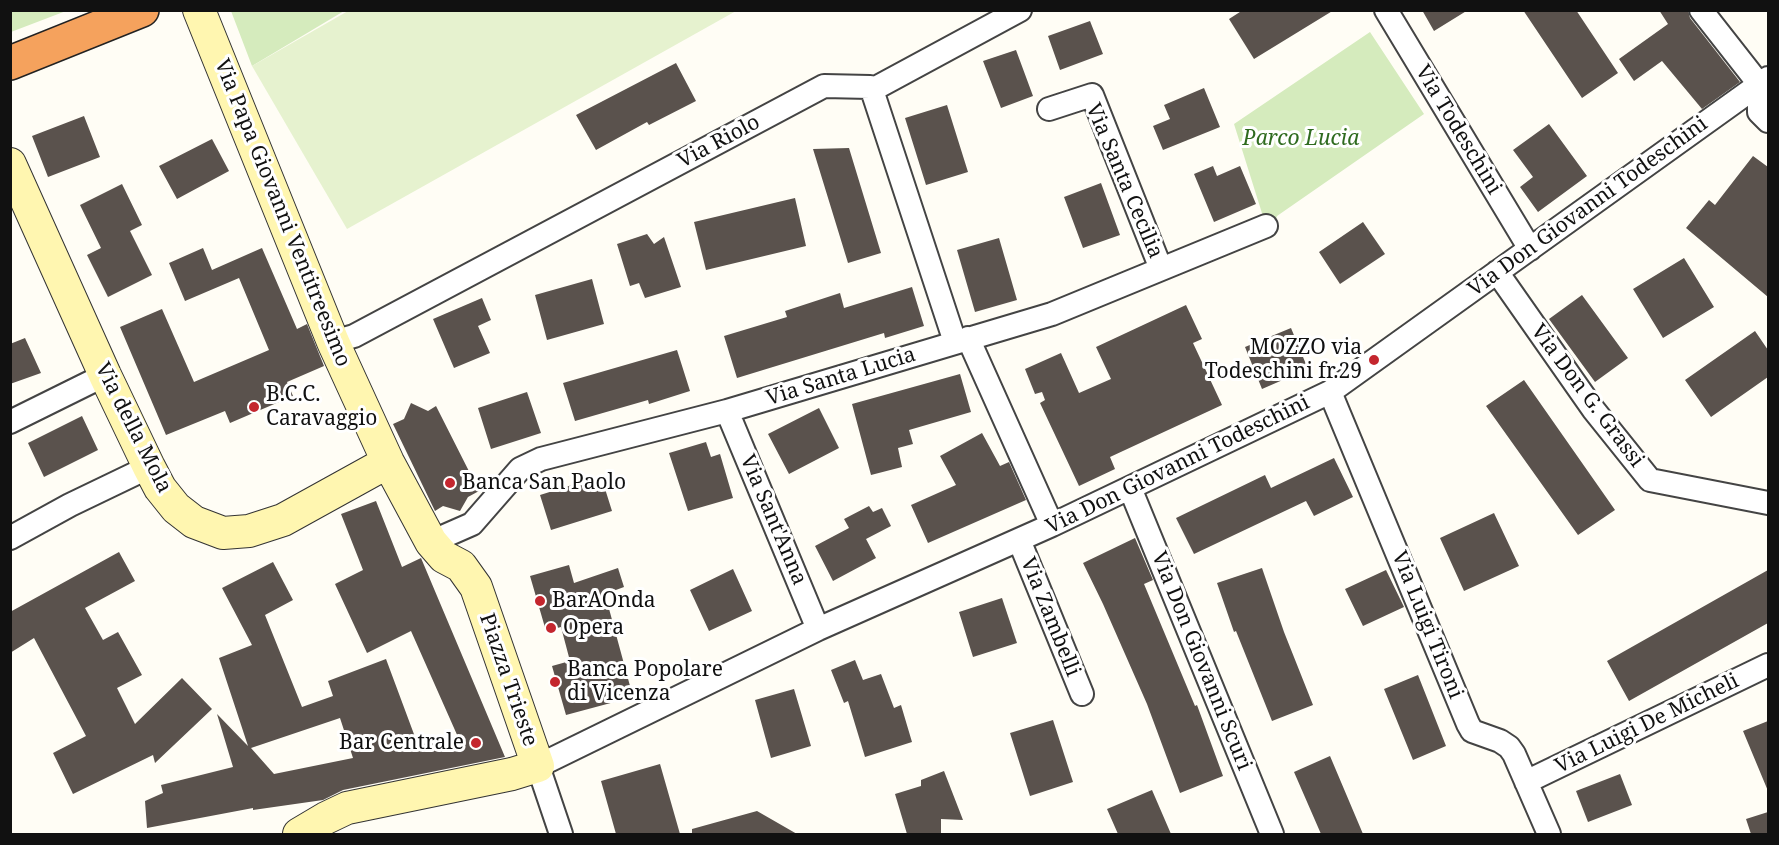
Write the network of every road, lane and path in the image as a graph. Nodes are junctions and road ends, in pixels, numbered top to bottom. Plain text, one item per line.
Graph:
1 (95, 10) edge
2 (142, 10) edge
3 (199, 10) edge
4 (1020, 10) edge
5 (1386, 10) edge
6 (1701, 10) edge
7 (11, 60) edge
8 (1764, 81) edge
9 (872, 90) junction
10 (1049, 109) dead end
11 (1768, 121) edge
12 (10, 164) edge
13 (1266, 226) dead end
14 (1530, 249) junction
15 (1161, 269) junction
16 (1497, 272) junction
17 (962, 340) junction
18 (333, 342) junction
19 (105, 375) junction
20 (1330, 392) junction
21 (727, 411) junction
22 (10, 422) edge
23 (388, 462) junction
24 (148, 467) junction
25 (1130, 488) junction
26 (1768, 503) edge
27 (1052, 525) junction
28 (10, 538) edge
29 (1019, 540) junction
30 (431, 543) junction
31 (818, 629) junction
32 (1768, 666) edge
33 (1082, 694) dead end
34 (538, 766) junction
35 (1526, 782) junction
36 (299, 834) edge
37 (561, 834) edge
38 (1272, 834) edge
39 (1549, 834) edge

1 - 7 highway
2 - 7 highway
3 - 18 street, Via Papa Giovanni Ventitreesimo
4 - 9 street
5 - 14 street, Via Todeschini
6 - 8 street
8 - 11 street
8 - 14 street, Via Don Giovanni Todeschini
9 - 17 street
9 - 18 street, Via Riolo
10 - 15 street, Via Santa Cecilia
12 - 19 street, Via della Mola
13 - 15 street, Via Santa Lucia
14 - 16 street, Via Don Giovanni Todeschini
15 - 17 street, Via Santa Lucia
16 - 20 street, Via Don Giovanni Todeschini
16 - 26 street, Via Don G. Grassi
17 - 21 street, Via Santa Lucia
17 - 27 street
18 - 23 street, Via Papa Giovanni Ventitreesimo
19 - 22 street
19 - 24 street, Via della Mola
20 - 25 street, Via Don Giovanni Todeschini
20 - 35 street, Via Luigi Tironi
21 - 30 street, Via Santa Lucia
21 - 31 street, Via Sant'Anna
23 - 24 street, Via della Mola
23 - 30 street, Via Papa Giovanni Ventitreesimo
24 - 28 street
25 - 27 street, Via Don Giovanni Todeschini
25 - 38 street, Via Don Giovanni Scuri
27 - 29 street, Via Don Giovanni Todeschini
29 - 31 street, Via Don Giovanni Todeschini
29 - 33 street, Via Zambelli
30 - 34 street, Piazza Trieste
31 - 34 street, Via Don Giovanni Todeschini
32 - 35 street, Via Luigi De Micheli
34 - 36 street
34 - 37 street, Piazza Trieste
35 - 39 street, Via Luigi Tironi

